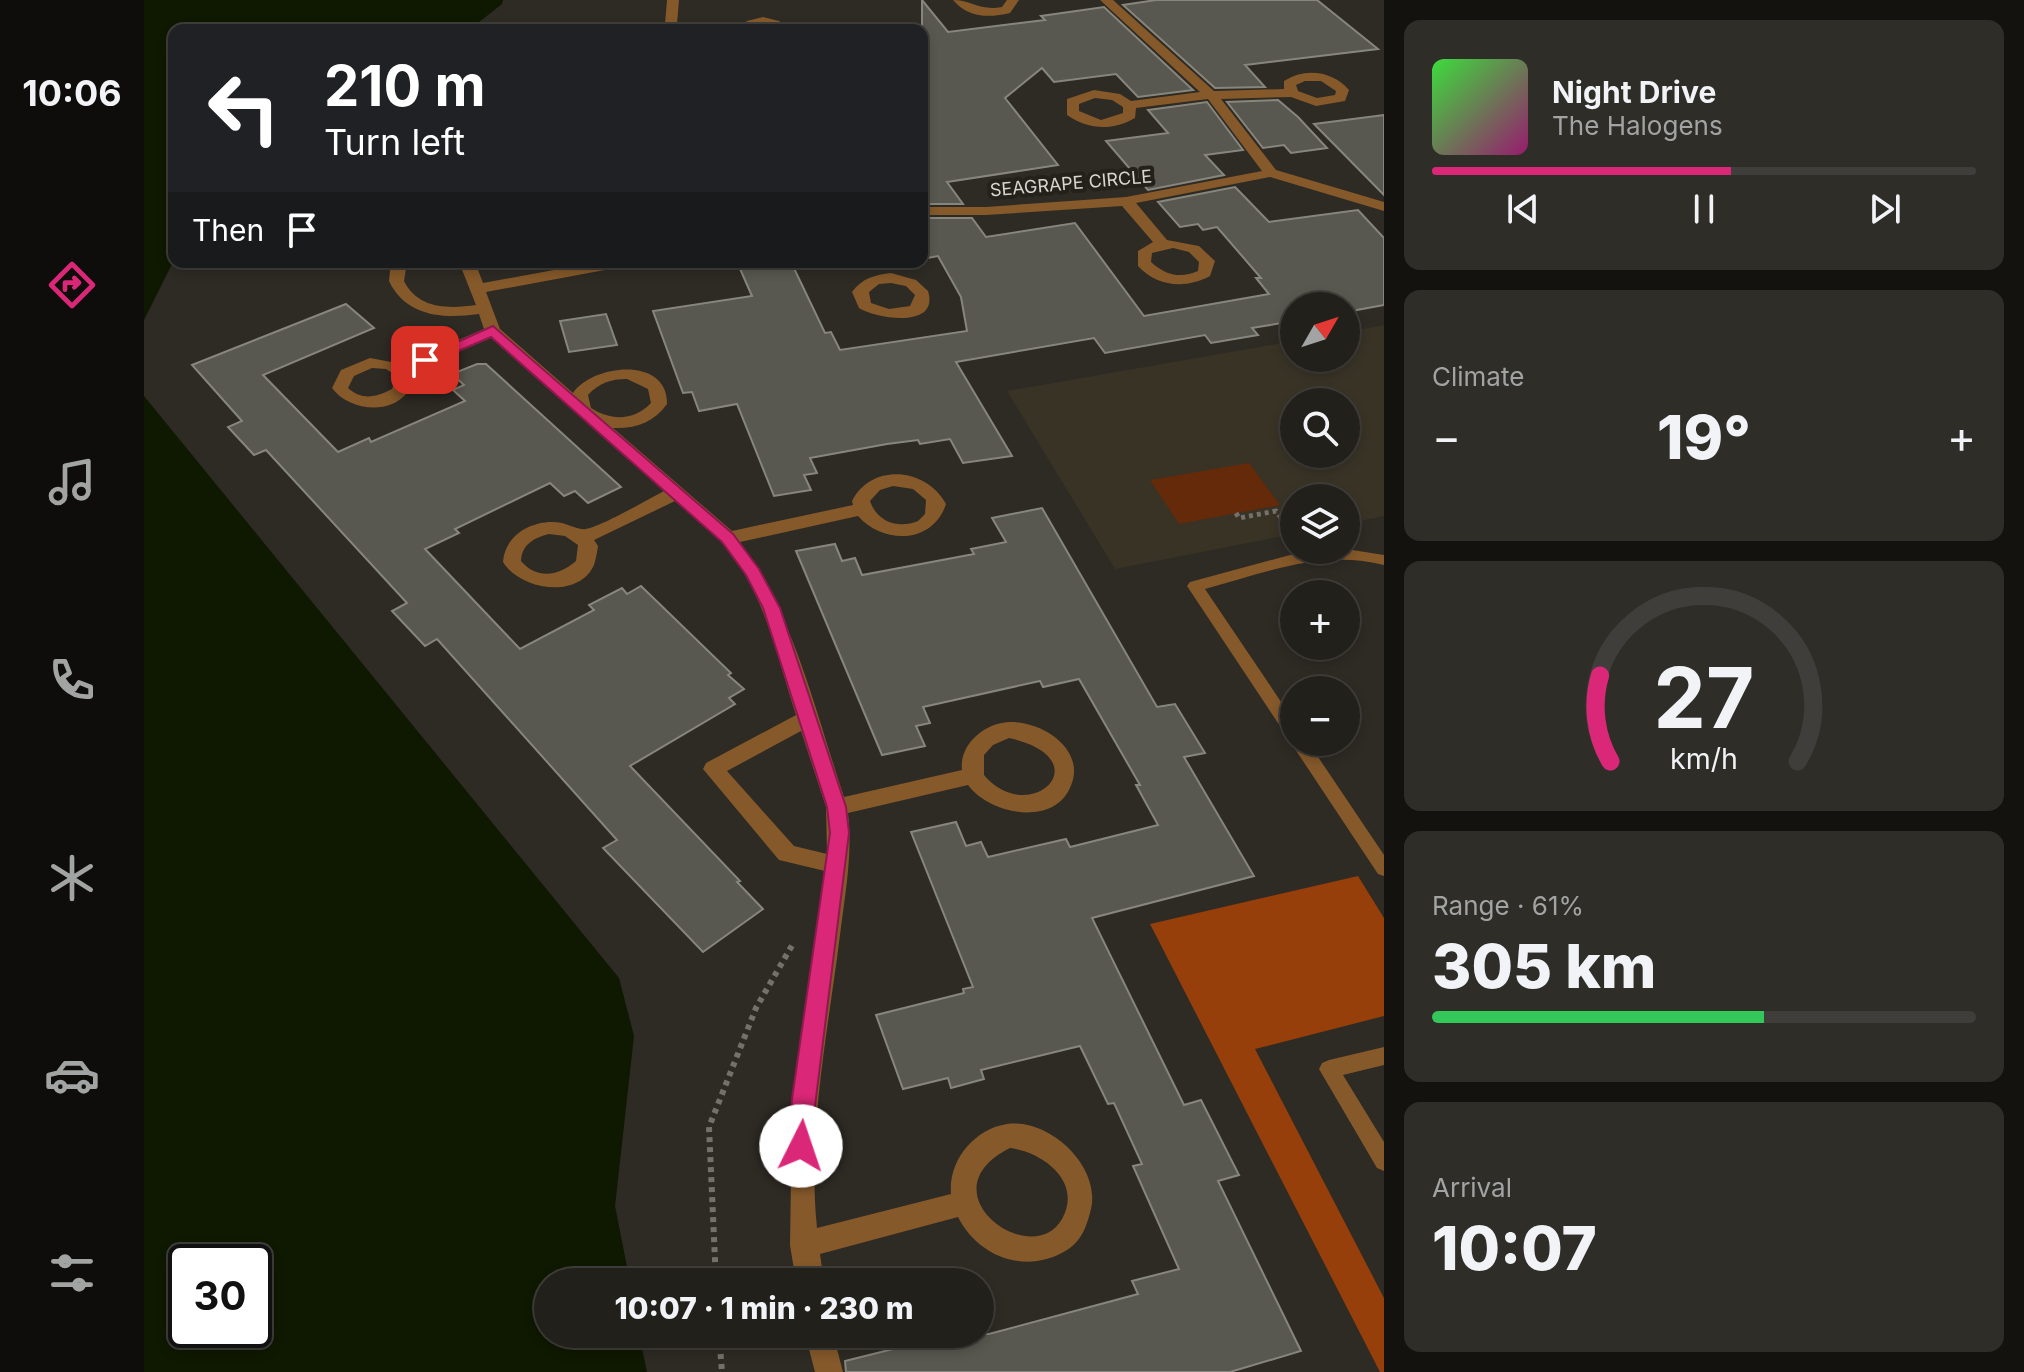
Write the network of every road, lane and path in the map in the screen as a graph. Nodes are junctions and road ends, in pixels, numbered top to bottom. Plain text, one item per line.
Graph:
1 (673, 0) edge
2 (959, 0) edge
3 (1013, 0) edge
4 (1106, 0) edge
5 (670, 24) edge
6 (755, 24) edge
7 (775, 24) edge
8 (1292, 93) dead end
9 (1211, 95) junction
10 (1129, 105) dead end
11 (1271, 173) junction
12 (1126, 201) junction
13 (1384, 207) edge
14 (928, 211) edge
15 (1162, 244) dead end
16 (396, 268) edge
17 (469, 268) edge
18 (598, 268) edge
19 (872, 268) edge
20 (880, 279) dead end
21 (479, 299) junction
22 (493, 331) junction
23 (402, 370) dead end
24 (678, 492) junction
25 (862, 509) dead end
26 (1236, 513) dead end
27 (1280, 516) edge
28 (583, 538) dead end
29 (728, 538) junction
30 (1380, 557) edge
31 (1384, 570) edge
32 (1280, 713) edge
33 (808, 718) junction
34 (1308, 756) edge
35 (974, 775) junction
36 (837, 807) junction
37 (838, 865) junction
38 (1384, 869) edge
39 (800, 930) dead end
40 (1384, 1056) edge
41 (1384, 1161) edge
42 (964, 1203) junction
43 (803, 1245) junction
44 (715, 1268) edge
45 (807, 1268) edge
46 (720, 1348) edge
47 (823, 1348) edge
48 (722, 1372) edge
49 (829, 1372) edge

1 - 5 street
2 - 3 street
4 - 9 street
6 - 7 street
8 - 9 street
9 - 10 street
9 - 11 street
11 - 12 street, SEAGRAPE CIRCLE
11 - 13 street
12 - 14 street, SEAGRAPE CIRCLE
12 - 15 street
16 - 21 street
17 - 21 street
18 - 21 street
19 - 20 street
21 - 22 street
22 - 23 street
22 - 24 street
24 - 28 street
24 - 29 street
25 - 29 street
26 - 27 path
29 - 33 street
30 - 31 lane
30 - 32 lane
33 - 36 street
33 - 37 street
34 - 38 lane
35 - 35 street
35 - 36 street
36 - 37 street
37 - 43 street
39 - 44 path
40 - 41 lane
42 - 42 street
42 - 43 street
43 - 45 street
46 - 48 path
47 - 49 street

